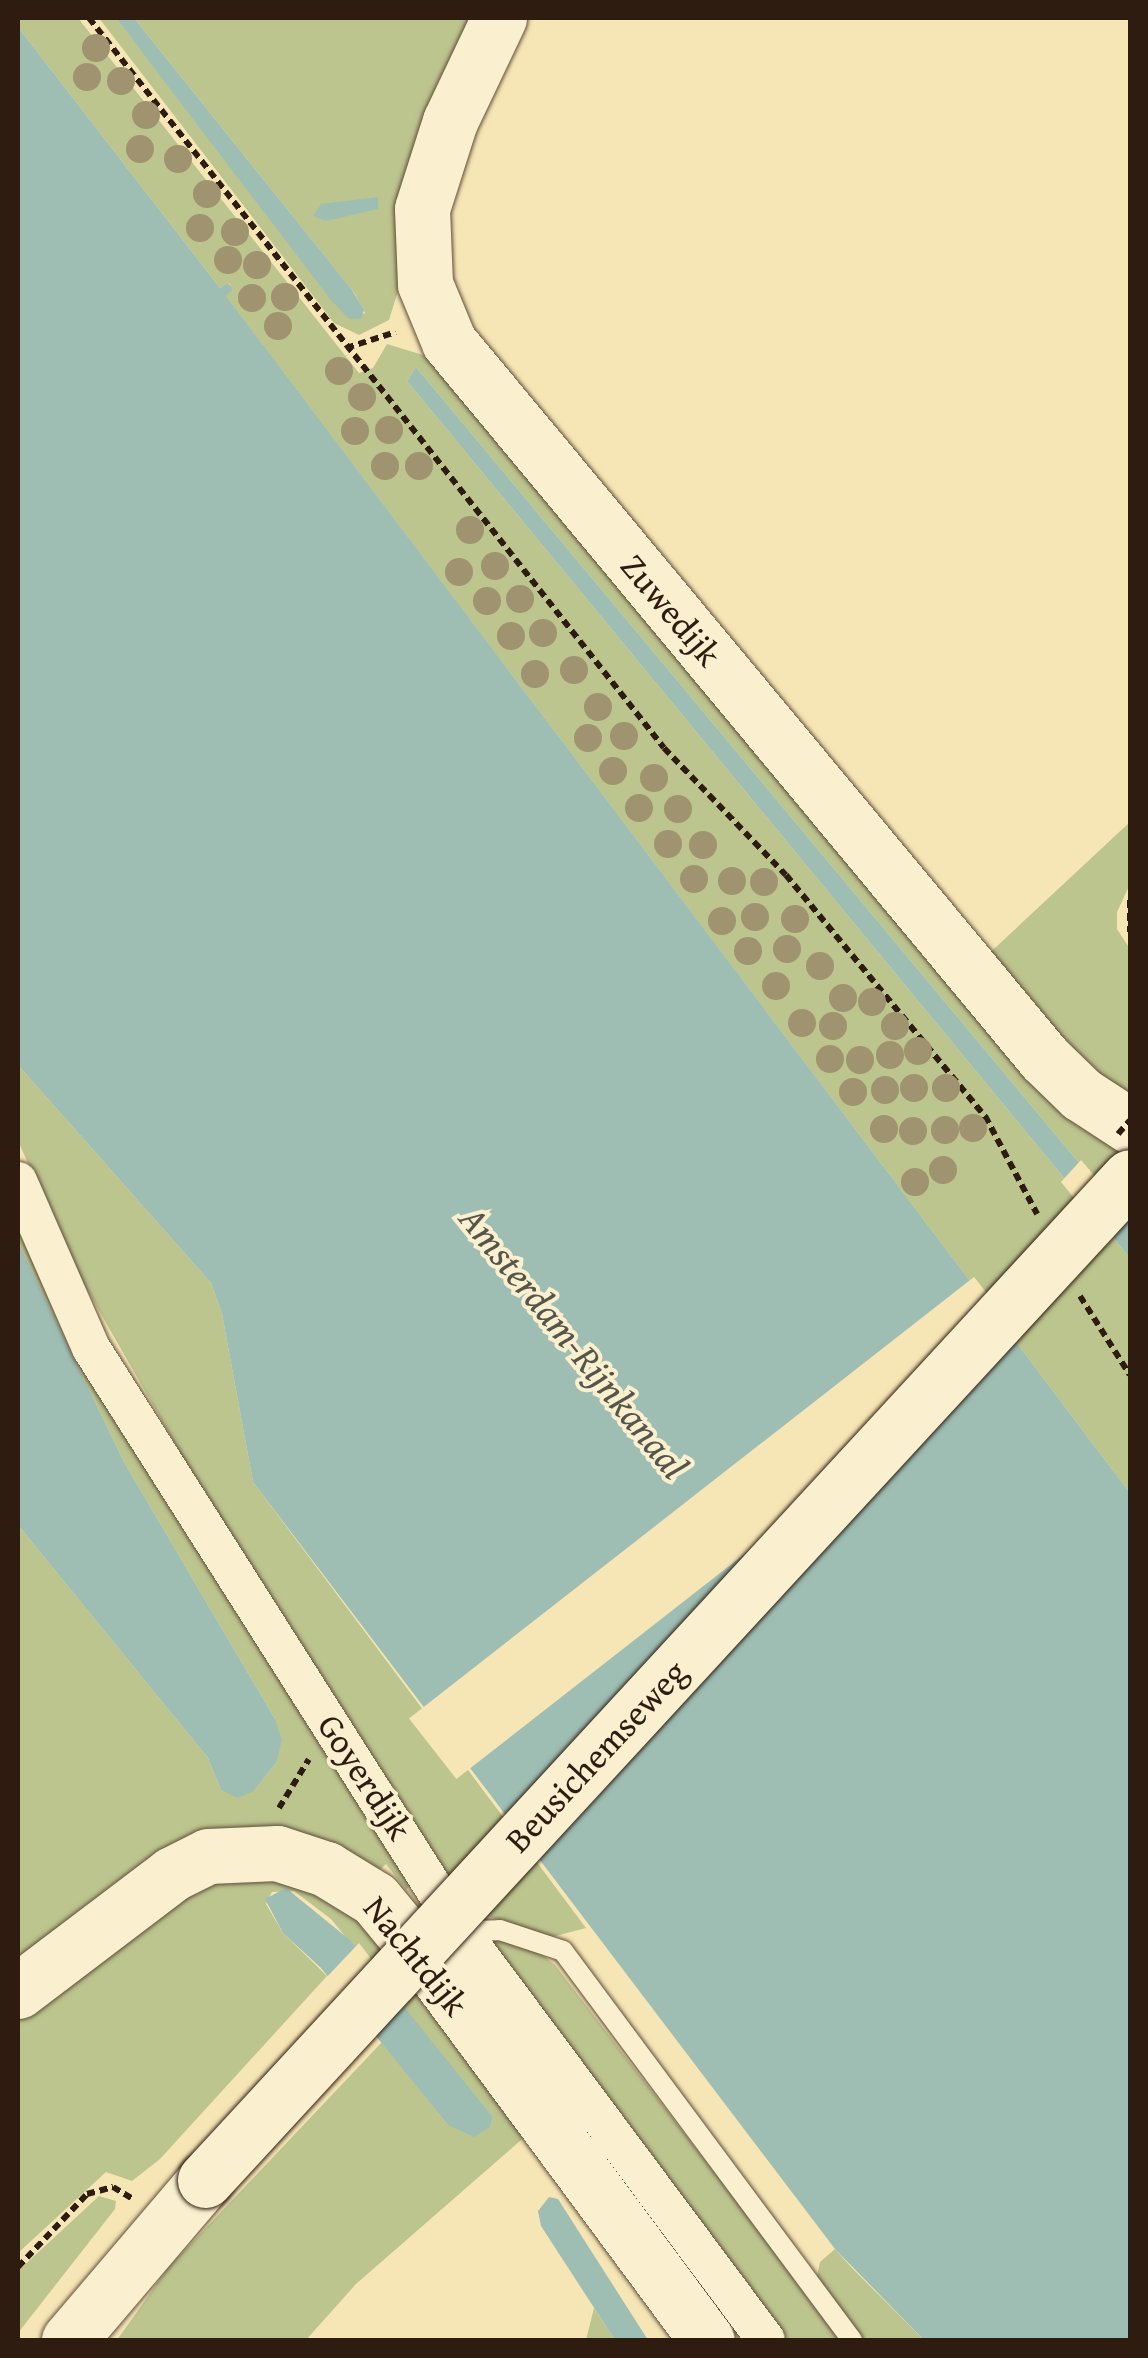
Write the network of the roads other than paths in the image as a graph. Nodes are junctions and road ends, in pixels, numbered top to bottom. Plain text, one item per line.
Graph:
1 (499, 18) edge
2 (1130, 1126) edge
3 (1130, 1178) edge
4 (18, 1181) edge
5 (461, 1931) junction
6 (18, 1991) edge
7 (69, 2340) edge
8 (707, 2340) edge
9 (766, 2340) edge
10 (852, 2340) edge

1 - 2 street, Zuwedijk
3 - 7 street, Beusichemseweg, bridge
4 - 5 street, Goyerdijk
5 - 9 street, Goyerdijk
5 - 10 lane
6 - 8 street, Nachtdijk

